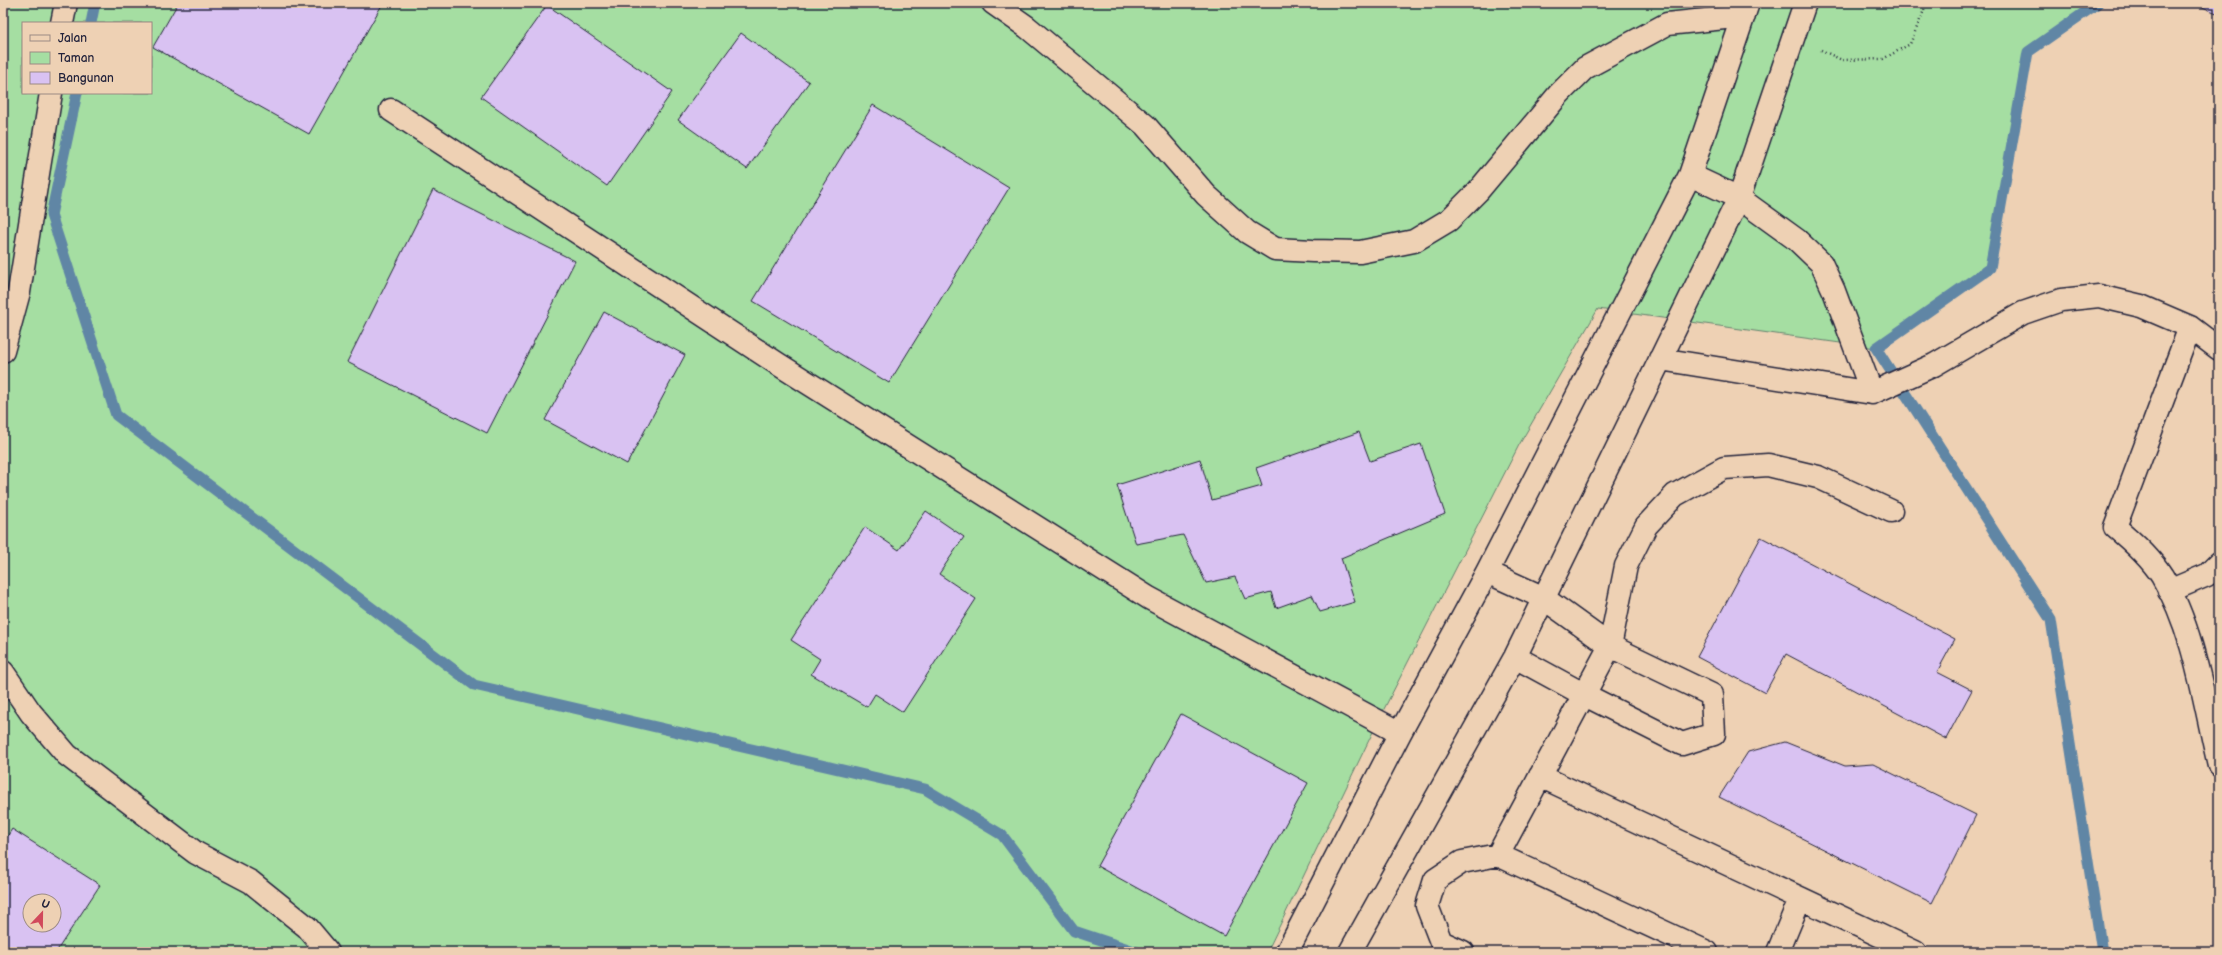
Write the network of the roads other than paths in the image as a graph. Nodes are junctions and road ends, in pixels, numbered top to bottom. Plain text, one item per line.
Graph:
1 (66, 3) edge
2 (993, 3) edge
3 (1805, 3) edge
4 (1746, 9) edge
5 (62, 22) edge
6 (51, 94) edge
7 (391, 110) dead end
8 (1690, 175) junction
9 (1739, 198) junction
10 (2190, 327) junction
11 (2219, 349) edge
12 (3, 351) edge
13 (1660, 359) junction
14 (1880, 389) junction
15 (1891, 511) dead end
16 (2219, 563) edge
17 (1487, 572) junction
18 (2169, 591) junction
19 (1542, 597) junction
20 (1610, 646) junction
21 (1515, 657) junction
22 (3, 672) edge
23 (1583, 694) junction
24 (1400, 733) junction
25 (2219, 765) edge
26 (1540, 776) junction
27 (1498, 855) junction
28 (1800, 899) junction
29 (1289, 948) edge
30 (328, 952) edge
31 (1350, 952) edge
32 (1464, 952) edge
33 (1706, 952) edge
34 (1778, 952) edge
35 (1915, 952) edge

1 - 5 street
2 - 4 street
3 - 9 street
4 - 8 street
6 - 12 street
7 - 24 street
8 - 9 street
8 - 17 street
9 - 13 street
9 - 14 street
10 - 11 street
10 - 14 street
10 - 18 street
13 - 14 street
13 - 19 street
15 - 20 street
16 - 18 street
17 - 19 street
17 - 24 street
18 - 25 street
19 - 20 street
19 - 21 street
20 - 23 street
20 - 23 street
21 - 23 street
21 - 31 street
22 - 30 street
23 - 26 street
24 - 29 street
26 - 27 street
26 - 28 street
27 - 32 street
27 - 33 street
28 - 34 street
28 - 35 street

